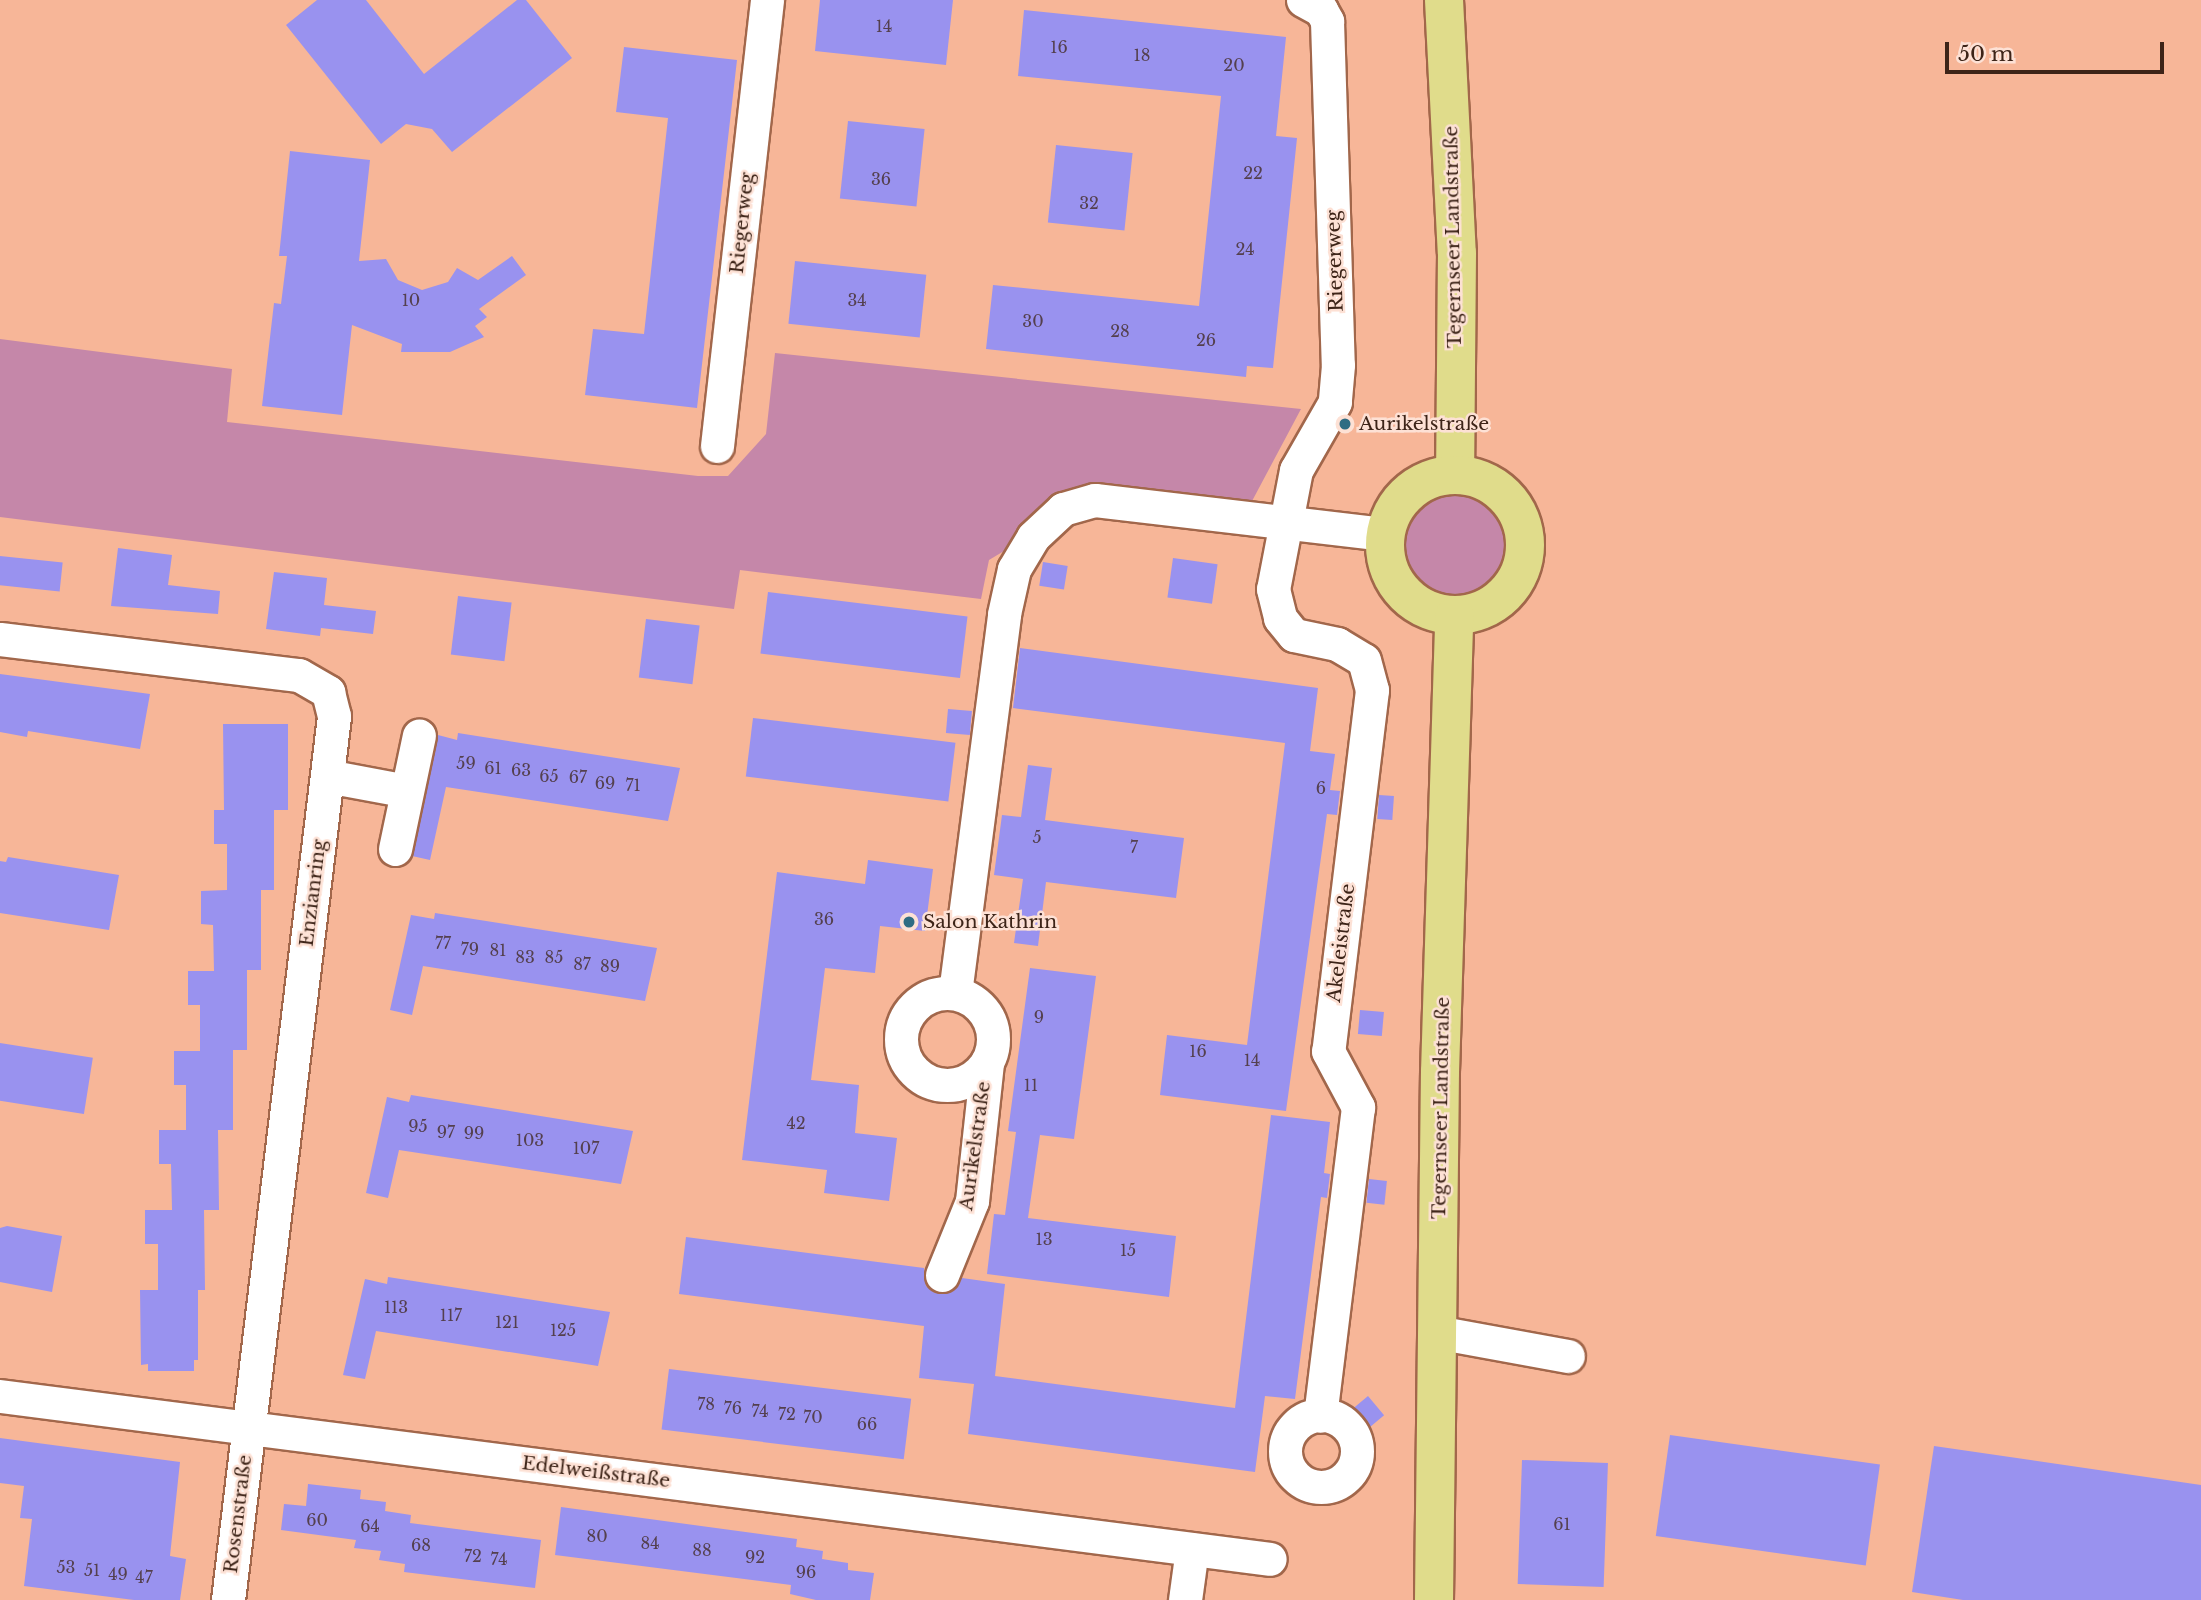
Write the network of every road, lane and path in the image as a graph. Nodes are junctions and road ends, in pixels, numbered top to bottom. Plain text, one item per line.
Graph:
1 (767, 0) edge
2 (1303, 0) edge
3 (1444, 0) edge
4 (717, 446) dead end
5 (1455, 475) junction
6 (1287, 521) junction
7 (1385, 534) junction
8 (1454, 616) junction
9 (0, 639) edge
10 (419, 735) dead end
11 (327, 776) junction
12 (407, 791) junction
13 (395, 849) dead end
14 (955, 993) junction
15 (987, 1062) junction
16 (942, 1275) dead end
17 (1436, 1332) junction
18 (1568, 1356) dead end
19 (0, 1395) edge
20 (1320, 1416) dead end
21 (249, 1427) junction
22 (1192, 1549) junction
23 (1270, 1559) dead end
24 (228, 1600) edge
25 (1185, 1600) edge
26 (1434, 1600) edge

1 - 4 street, Riegerweg
2 - 6 street, Riegerweg
3 - 5 main road, Tegernseer Landstraße
5 - 7 main road
5 - 8 main road
6 - 7 street
6 - 14 street
6 - 20 street, Akeleistraße
7 - 8 main road
8 - 17 main road, Tegernseer Landstraße
9 - 11 street, Enzianring
10 - 12 street
11 - 12 street
11 - 21 street, Enzianring
12 - 13 street
14 - 15 street, Aurikelstraße
14 - 15 street, Aurikelstraße
15 - 16 street, Aurikelstraße
17 - 18 street
17 - 26 main road, Tegernseer Landstraße
19 - 21 street, Edelweißstraße
21 - 22 street, Edelweißstraße
21 - 24 street, Rosenstraße
22 - 23 street, Edelweißstraße
22 - 25 street

